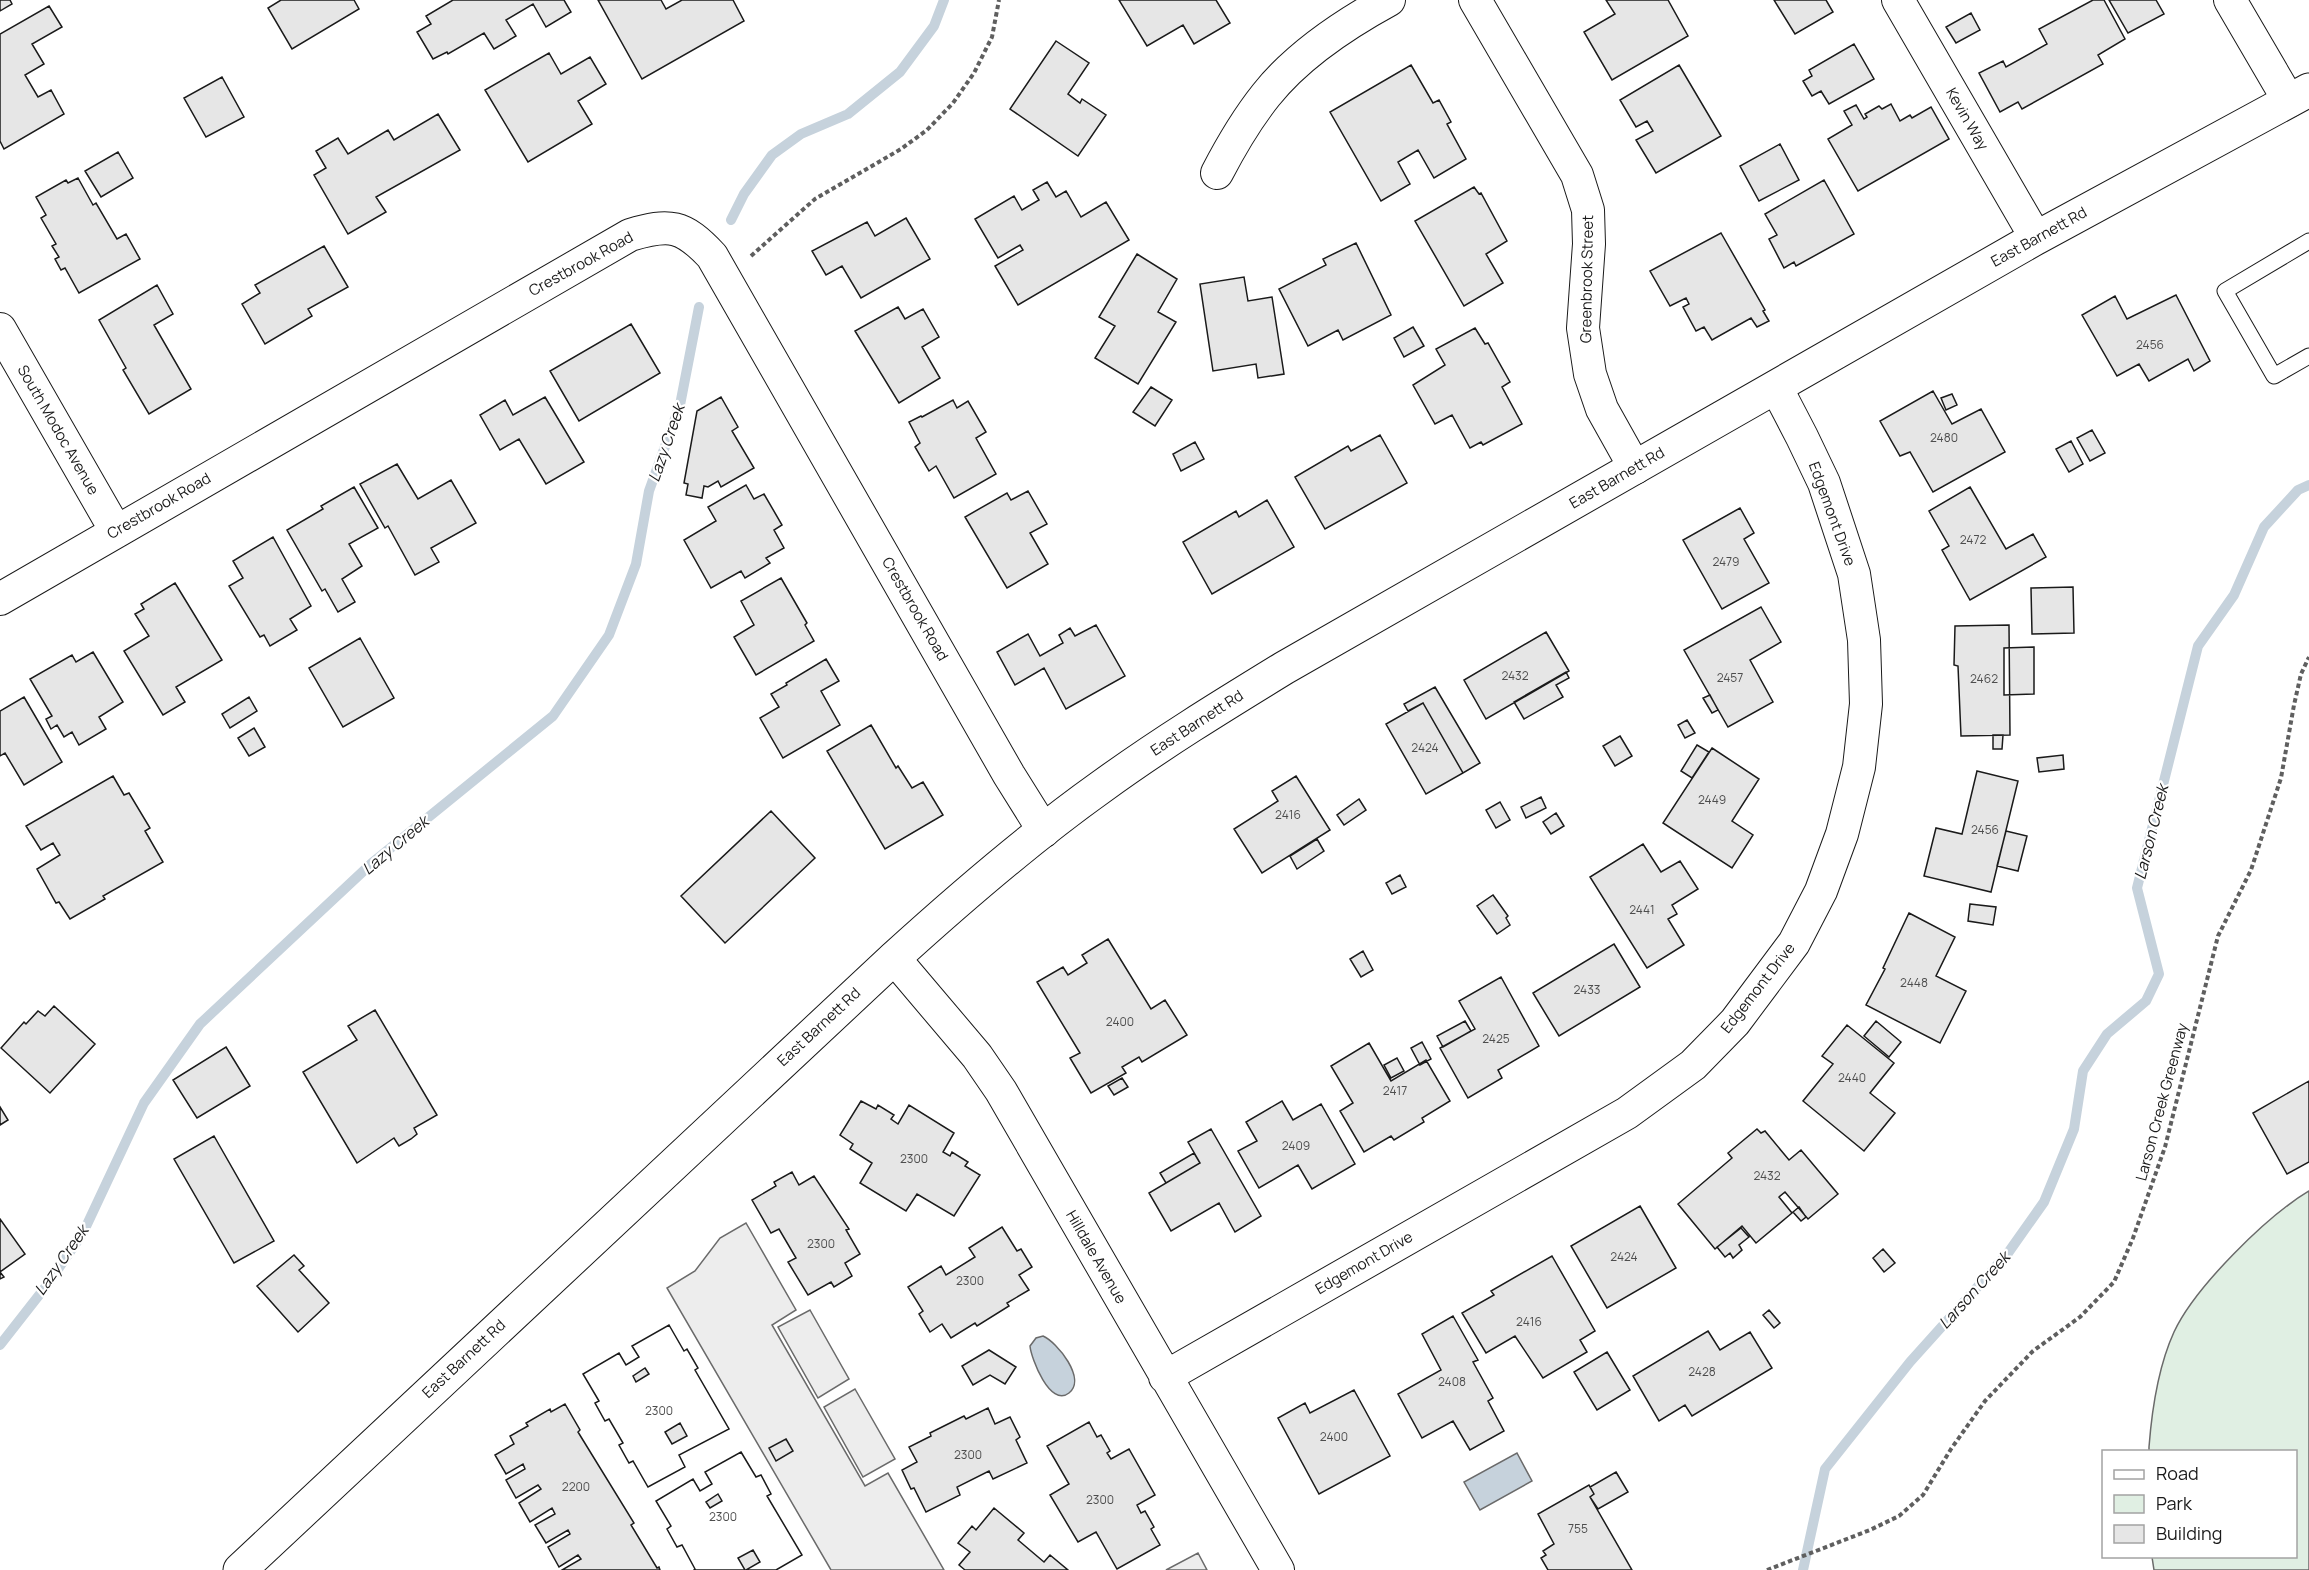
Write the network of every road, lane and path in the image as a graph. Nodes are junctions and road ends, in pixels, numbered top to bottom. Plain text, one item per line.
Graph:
1 (999, 0) edge
2 (1389, 0) edge
3 (1475, 0) edge
4 (1898, 0) edge
5 (2230, 0) edge
6 (2299, 95) edge
7 (1217, 173) dead end
8 (2036, 238) junction
9 (2309, 241) edge
10 (724, 276) junction
11 (0, 329) edge
12 (2309, 356) edge
13 (1776, 387) junction
14 (1635, 468) junction
15 (116, 531) junction
16 (0, 599) edge
17 (2309, 657) edge
18 (1044, 831) junction
19 (894, 958) junction
20 (1165, 1377) junction
21 (240, 1570) edge
22 (1278, 1570) edge
23 (1767, 1570) edge

1 - 10 path
2 - 7 street
3 - 14 street, Greenbrook Street
4 - 8 street, Kevin Way
5 - 6 street
6 - 8 main road, East Barnett Rd
8 - 13 main road, East Barnett Rd
9 - 12 lane
10 - 15 street, Crestbrook Road
10 - 18 street, Crestbrook Road
11 - 15 street, South Modoc Avenue
13 - 14 main road, East Barnett Rd
13 - 20 street, Edgemont Drive
14 - 18 main road, East Barnett Rd
15 - 16 street, Crestbrook Road
17 - 23 path, Larson Creek Greenway
18 - 19 main road, East Barnett Rd
19 - 20 street, Hilldale Avenue
19 - 21 main road, East Barnett Rd
20 - 22 street, Hilldale Avenue

